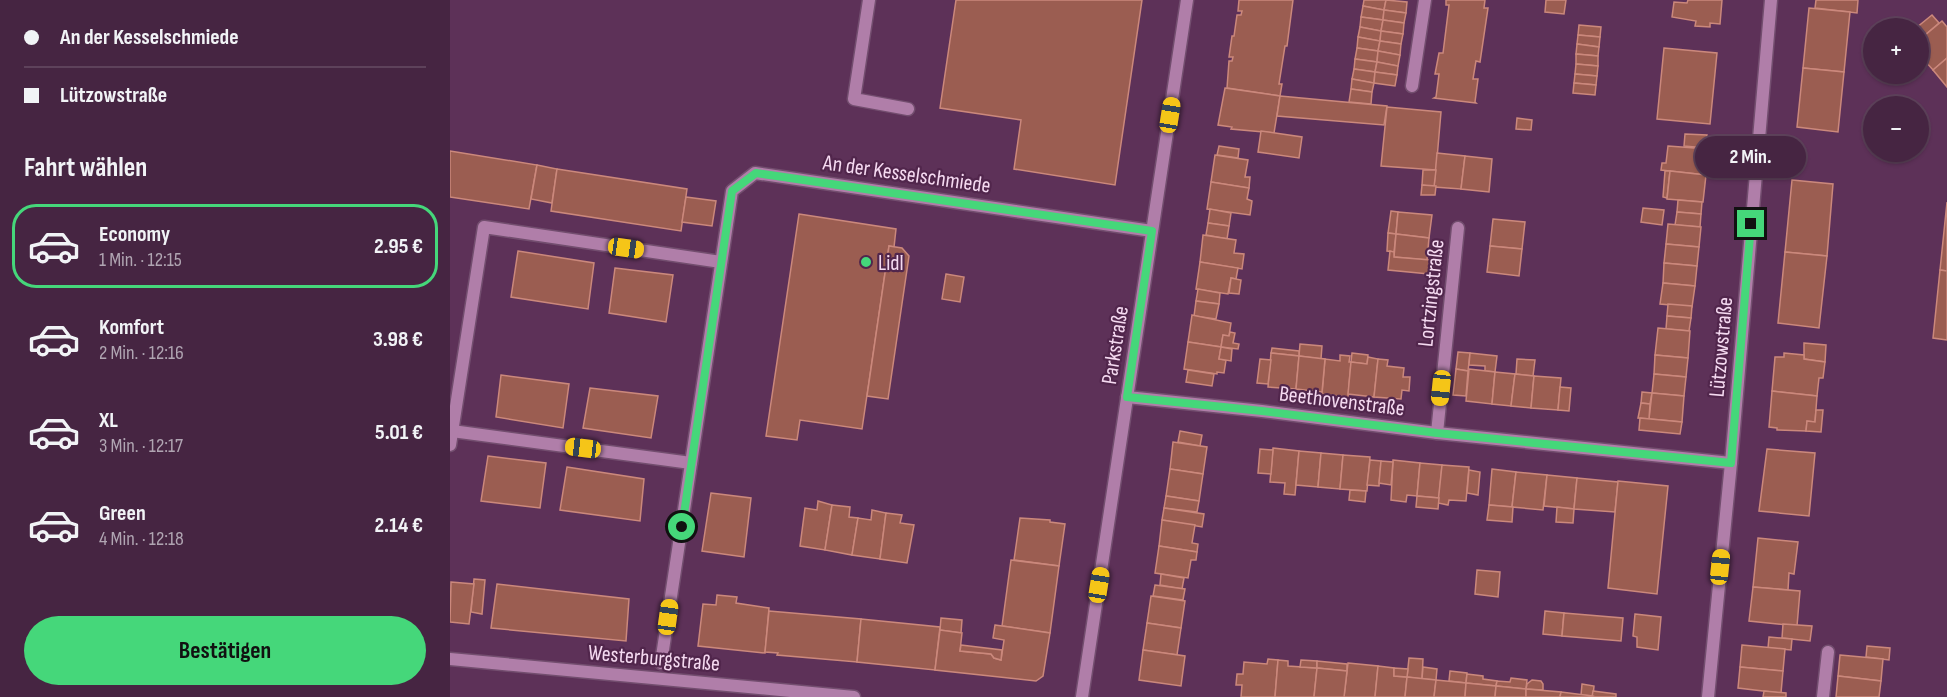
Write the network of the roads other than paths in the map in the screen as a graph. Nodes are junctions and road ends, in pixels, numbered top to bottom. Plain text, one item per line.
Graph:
1 (868, 0) edge
2 (1187, 0) edge
3 (1425, 0) edge
4 (1771, 0) edge
5 (1412, 86) dead end
6 (908, 110) dead end
7 (1458, 228) dead end
8 (1152, 231) junction
9 (721, 262) junction
10 (1127, 397) junction
11 (452, 431) junction
12 (1437, 433) junction
13 (450, 445) edge
14 (691, 463) junction
15 (1731, 463) junction
16 (1828, 652) dead end
17 (450, 659) edge
18 (662, 663) dead end
19 (854, 697) edge
20 (1082, 697) edge
21 (1708, 697) edge
22 (1824, 697) edge

1 - 6 street
2 - 8 street, Parkstraße
3 - 5 street
4 - 15 street, Lützowstraße
7 - 12 street, Lortzingstraße
8 - 9 street, An der Kesselschmiede
8 - 10 street, Parkstraße
9 - 11 street
9 - 14 street, An der Kesselschmiede
10 - 12 street, Beethovenstraße
10 - 20 street, Parkstraße
11 - 13 street
11 - 14 street
12 - 15 street, Beethovenstraße
14 - 18 street, An der Kesselschmiede
15 - 21 street, Lützowstraße
16 - 22 street
17 - 19 street, Westerburgstraße

